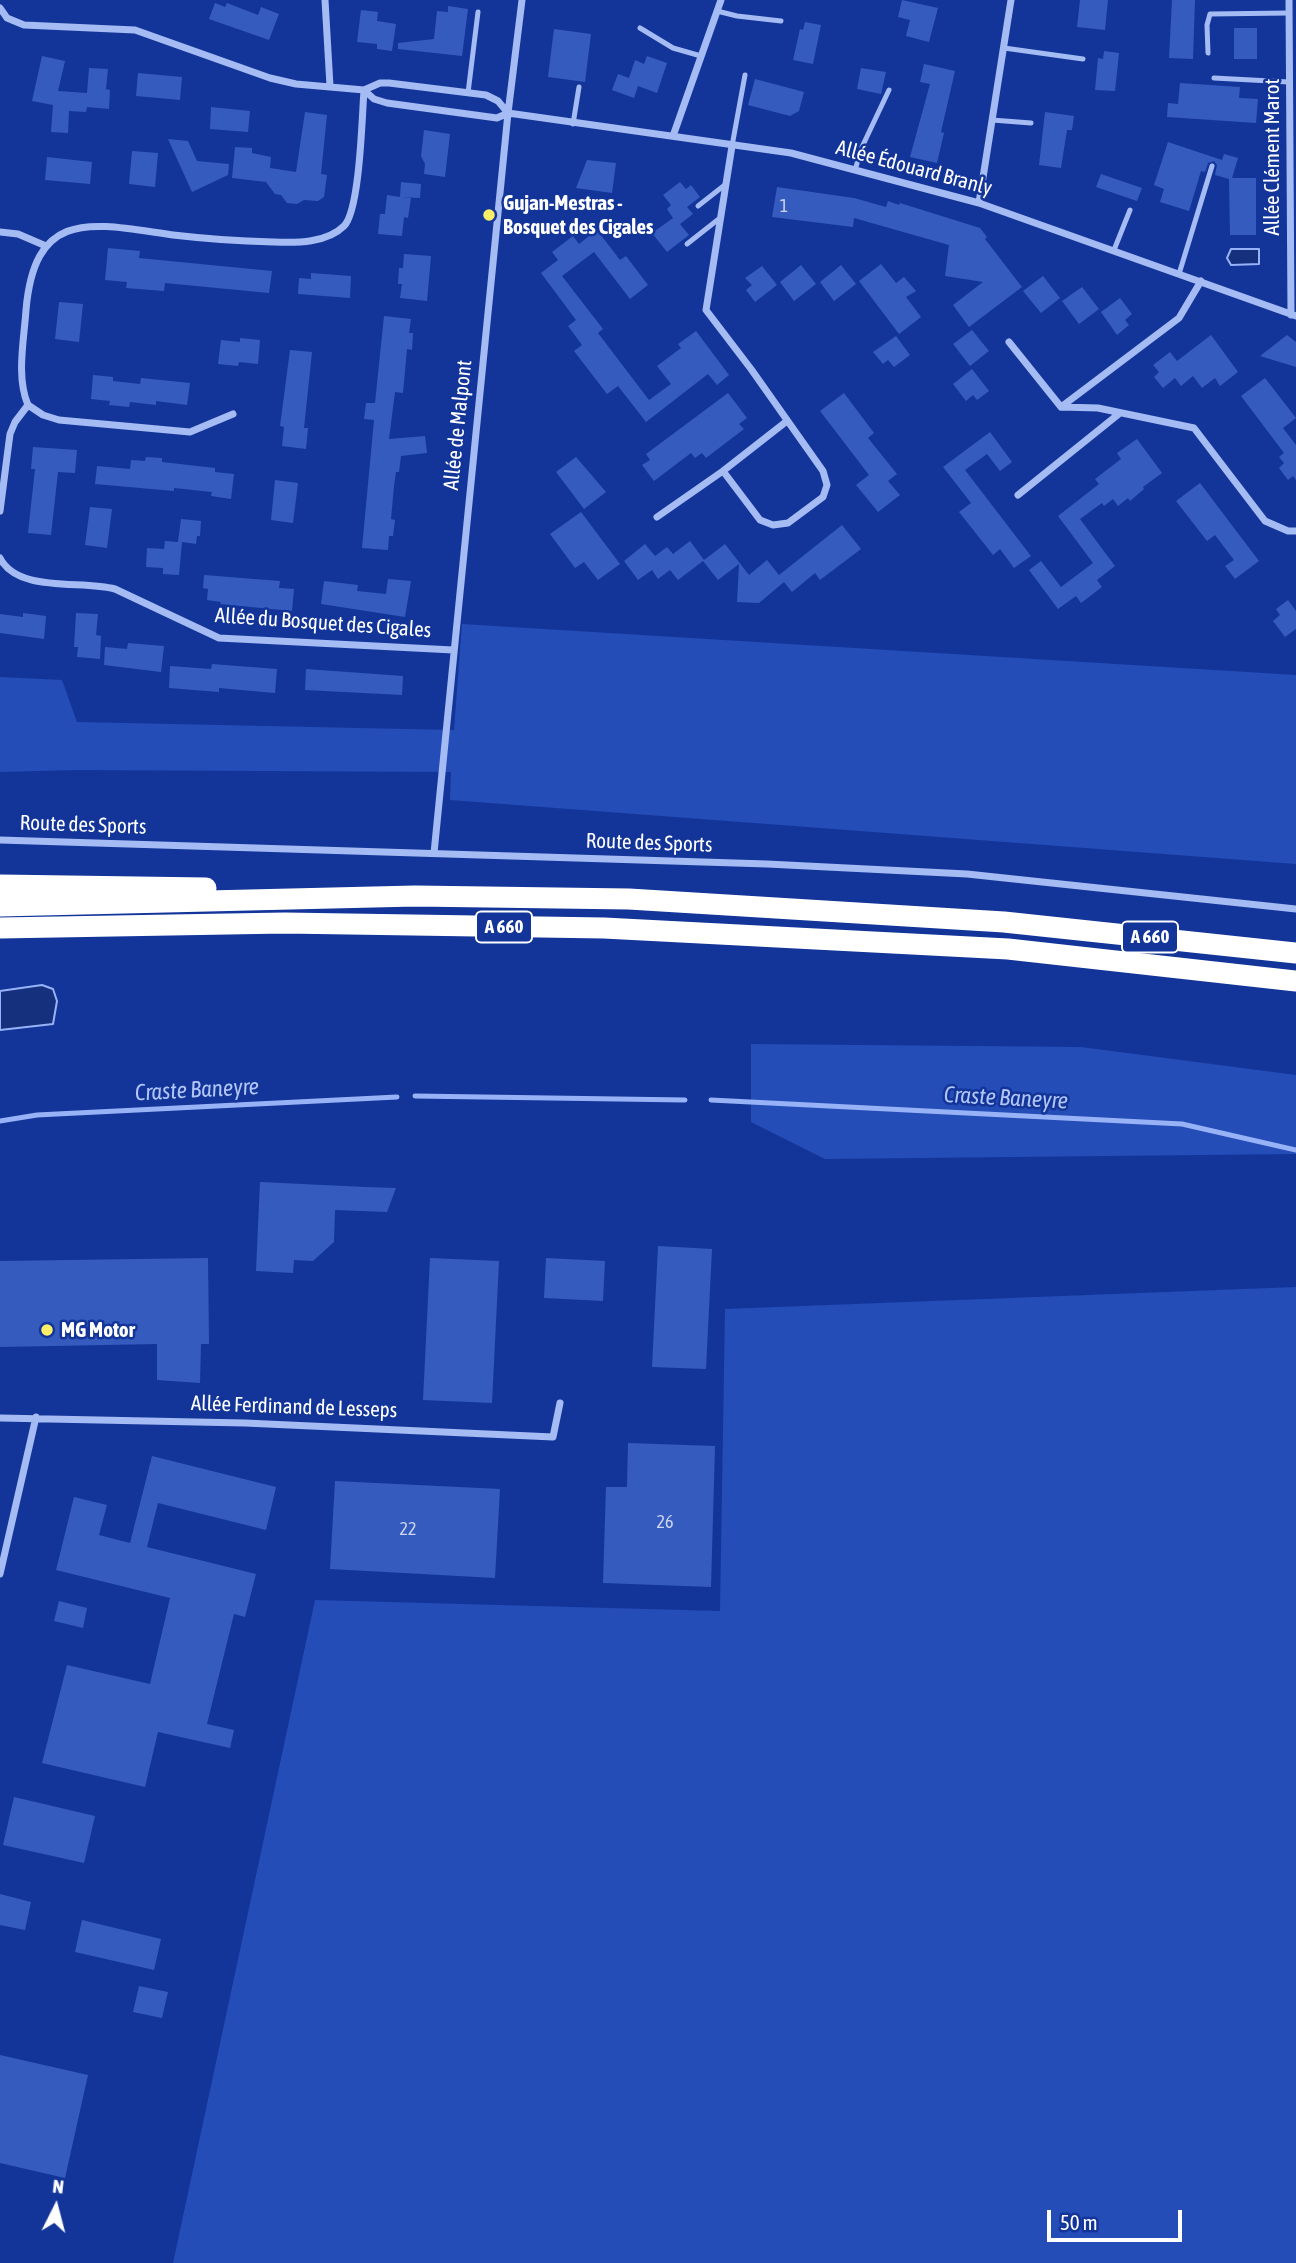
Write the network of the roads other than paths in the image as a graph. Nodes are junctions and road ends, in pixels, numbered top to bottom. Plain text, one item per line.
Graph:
1 (325, 0) edge
2 (522, 0) edge
3 (721, 0) edge
4 (1011, 0) edge
5 (1289, 0) edge
6 (0, 8) edge
7 (717, 11) junction
8 (478, 12) dead end
9 (1289, 13) junction
10 (780, 21) dead end
11 (640, 28) dead end
12 (1004, 48) junction
13 (1208, 53) dead end
14 (701, 56) junction
15 (1083, 59) dead end
16 (745, 75) dead end
17 (1214, 78) dead end
18 (1289, 82) junction
19 (330, 86) junction
20 (579, 87) dead end
21 (364, 90) junction
22 (889, 90) dead end
23 (468, 93) junction
24 (508, 113) junction
25 (992, 120) junction
26 (1031, 123) dead end
27 (573, 124) junction
28 (673, 136) junction
29 (732, 146) junction
30 (1212, 166) dead end
31 (855, 170) junction
32 (727, 183) junction
33 (979, 203) junction
34 (698, 206) dead end
35 (1130, 210) dead end
36 (721, 217) junction
37 (0, 232) edge
38 (687, 244) dead end
39 (46, 246) junction
40 (1114, 250) junction
41 (1179, 274) junction
42 (1201, 281) junction
43 (1294, 315) edge
44 (1010, 342) dead end
45 (29, 405) junction
46 (1061, 407) junction
47 (1120, 413) junction
48 (233, 414) dead end
49 (787, 421) junction
50 (723, 471) junction
51 (1018, 495) dead end
52 (0, 511) edge
53 (657, 517) dead end
54 (1296, 531) edge
55 (0, 558) edge
56 (453, 650) junction
57 (0, 840) edge
58 (434, 853) junction
59 (0, 885) edge
60 (415, 896) junction
61 (0, 906) edge
62 (1296, 909) edge
63 (0, 928) edge
64 (604, 929) junction
65 (0, 942) edge
66 (1296, 953) edge
67 (1296, 981) edge
68 (560, 1403) dead end
69 (36, 1417) junction
70 (0, 1418) edge
71 (0, 1574) edge

1 - 19 street
2 - 24 street, Allée de Malpont
3 - 7 street
4 - 12 street
5 - 9 street, Allée Clément Marot
6 - 19 street
7 - 10 lane
7 - 14 street
8 - 23 lane
9 - 13 lane
9 - 18 street, Allée Clément Marot
11 - 14 lane
12 - 15 lane
12 - 25 street
14 - 28 street
16 - 29 lane
17 - 18 lane
18 - 43 street, Allée Clément Marot
19 - 21 street
20 - 27 lane
21 - 23 street
21 - 24 street
21 - 39 street
22 - 31 lane
23 - 24 street
24 - 27 street, Allée Édouard Branly
24 - 56 street, Allée de Malpont
25 - 26 lane
25 - 33 street
27 - 28 street, Allée Édouard Branly
28 - 29 street, Allée Édouard Branly
29 - 31 street, Allée Édouard Branly
29 - 32 street
30 - 41 lane
31 - 33 street, Allée Édouard Branly
32 - 34 lane
32 - 36 street
33 - 40 street, Allée Édouard Branly
35 - 40 lane
36 - 38 lane
36 - 49 street
37 - 39 street
39 - 45 street
40 - 41 street, Allée Édouard Branly
41 - 42 street, Allée Édouard Branly
42 - 43 street, Allée Édouard Branly
42 - 46 street
44 - 46 street
45 - 48 street
45 - 52 street
46 - 47 street
47 - 51 street
47 - 54 street
49 - 50 street
49 - 50 street
50 - 53 street
55 - 56 street, Allée du Bosquet des Cigales
56 - 58 street, Allée de Malpont
57 - 58 street, Route des Sports
58 - 62 street, Route des Sports
59 - 60 highway
60 - 61 highway, A 660
60 - 66 highway, A 660
63 - 64 highway, A 660
64 - 65 highway
64 - 67 highway, A 660
68 - 69 street, Allée Ferdinand de Lesseps
69 - 70 street, Allée Ferdinand de Lesseps
69 - 71 street

